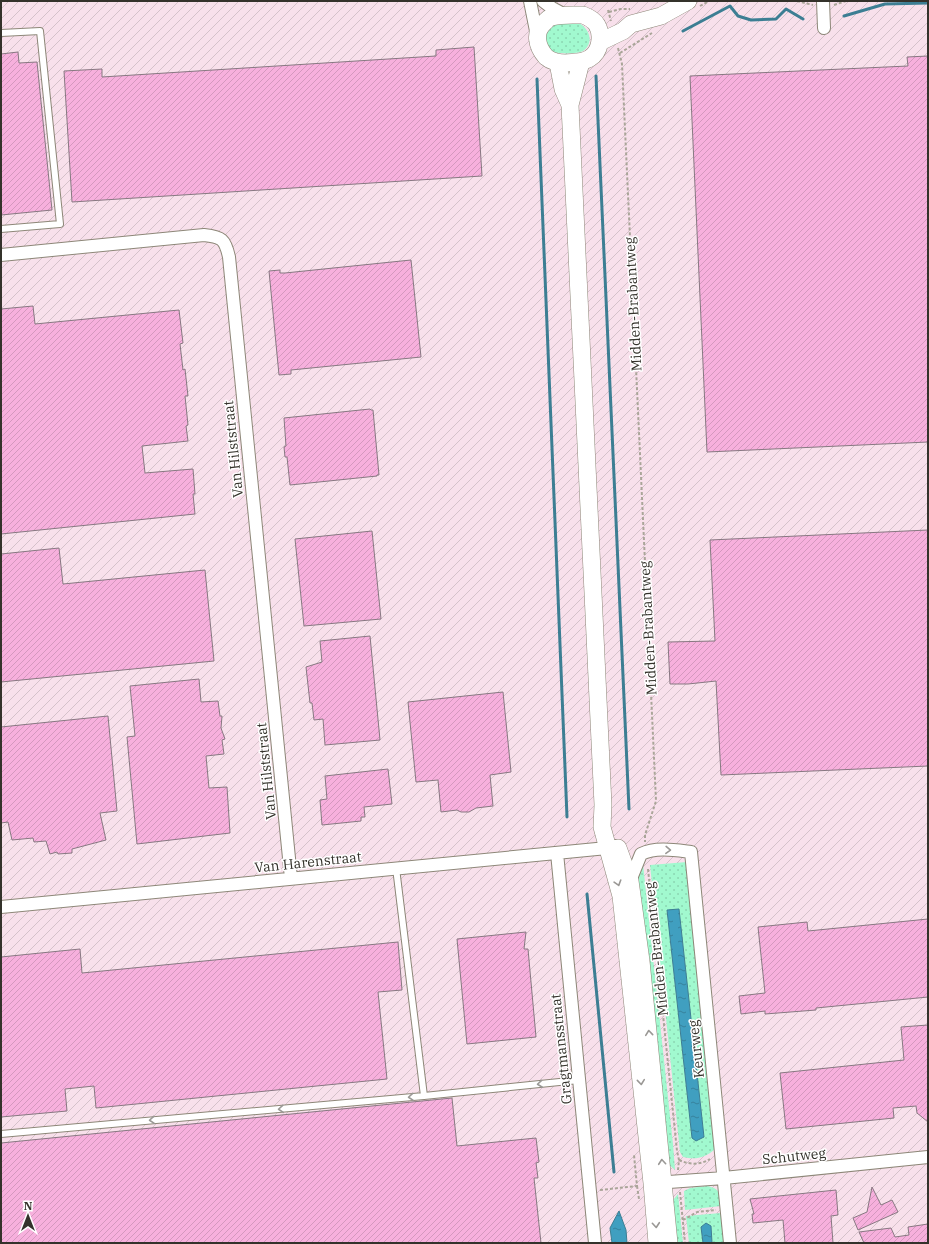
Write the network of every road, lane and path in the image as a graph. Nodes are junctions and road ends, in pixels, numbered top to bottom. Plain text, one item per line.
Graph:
1 (530, 1) edge
2 (543, 1) edge
3 (688, 1) edge
4 (824, 1) edge
5 (566, 16) junction
6 (606, 27) junction
7 (824, 28) dead end
8 (1, 32) edge
9 (537, 36) junction
10 (581, 62) junction
11 (558, 63) junction
12 (570, 105) junction
13 (1, 229) edge
14 (1, 255) edge
15 (612, 846) junction
16 (646, 851) junction
17 (557, 852) junction
18 (396, 868) junction
19 (291, 878) junction
20 (630, 881) junction
21 (1, 907) edge
22 (579, 1080) junction
23 (424, 1096) junction
24 (1, 1134) edge
25 (654, 1150) junction
26 (677, 1151) junction
27 (721, 1152) junction
28 (928, 1158) edge
29 (679, 1160) junction
30 (724, 1178) junction
31 (665, 1182) junction
32 (590, 1190) junction
33 (727, 1210) junction
34 (682, 1221) junction
35 (595, 1243) edge
36 (657, 1243) edge
37 (669, 1243) edge
38 (685, 1243) edge
39 (730, 1243) edge

1 - 9 street
2 - 5 street
3 - 6 street
4 - 7 street
5 - 6 street
5 - 9 street
6 - 10 street
6 - 16 path, Midden-Brabantweg
8 - 13 lane
9 - 11 street
10 - 11 street
10 - 12 street, Midden-Brabantweg
11 - 12 street, Midden-Brabantweg
12 - 15 street, Midden-Brabantweg
14 - 19 street, Van Hilststraat
15 - 17 street, Van Harenstraat
15 - 20 street, Midden-Brabantweg
15 -> 25 street, Midden-Brabantweg
16 - 20 street
16 - 26 path, Midden-Brabantweg
16 -> 27 street, Keurweg
17 - 18 street, Van Harenstraat
17 - 22 street, Gragtmansstraat
18 - 19 street, Van Harenstraat
18 - 23 lane
19 - 21 street, Van Harenstraat
25 -> 20 street, Midden-Brabantweg
22 -> 23 lane
22 - 32 street, Gragtmansstraat
23 -> 24 lane
25 - 26 path
25 - 31 street, Midden-Brabantweg
25 - 32 path
26 - 29 path, Midden-Brabantweg
27 - 29 path
27 - 30 street, Keurweg
28 - 30 street, Schutweg
29 - 31 path, Midden-Brabantweg
30 - 31 street, Schutweg
30 - 33 street, Keurweg
31 - 34 path, Midden-Brabantweg
31 -> 36 street, Midden-Brabantweg
31 - 37 street, Midden-Brabantweg
32 - 35 street, Gragtmansstraat
33 - 34 path
33 - 39 street, Keurweg
34 - 38 path, Midden-Brabantweg

